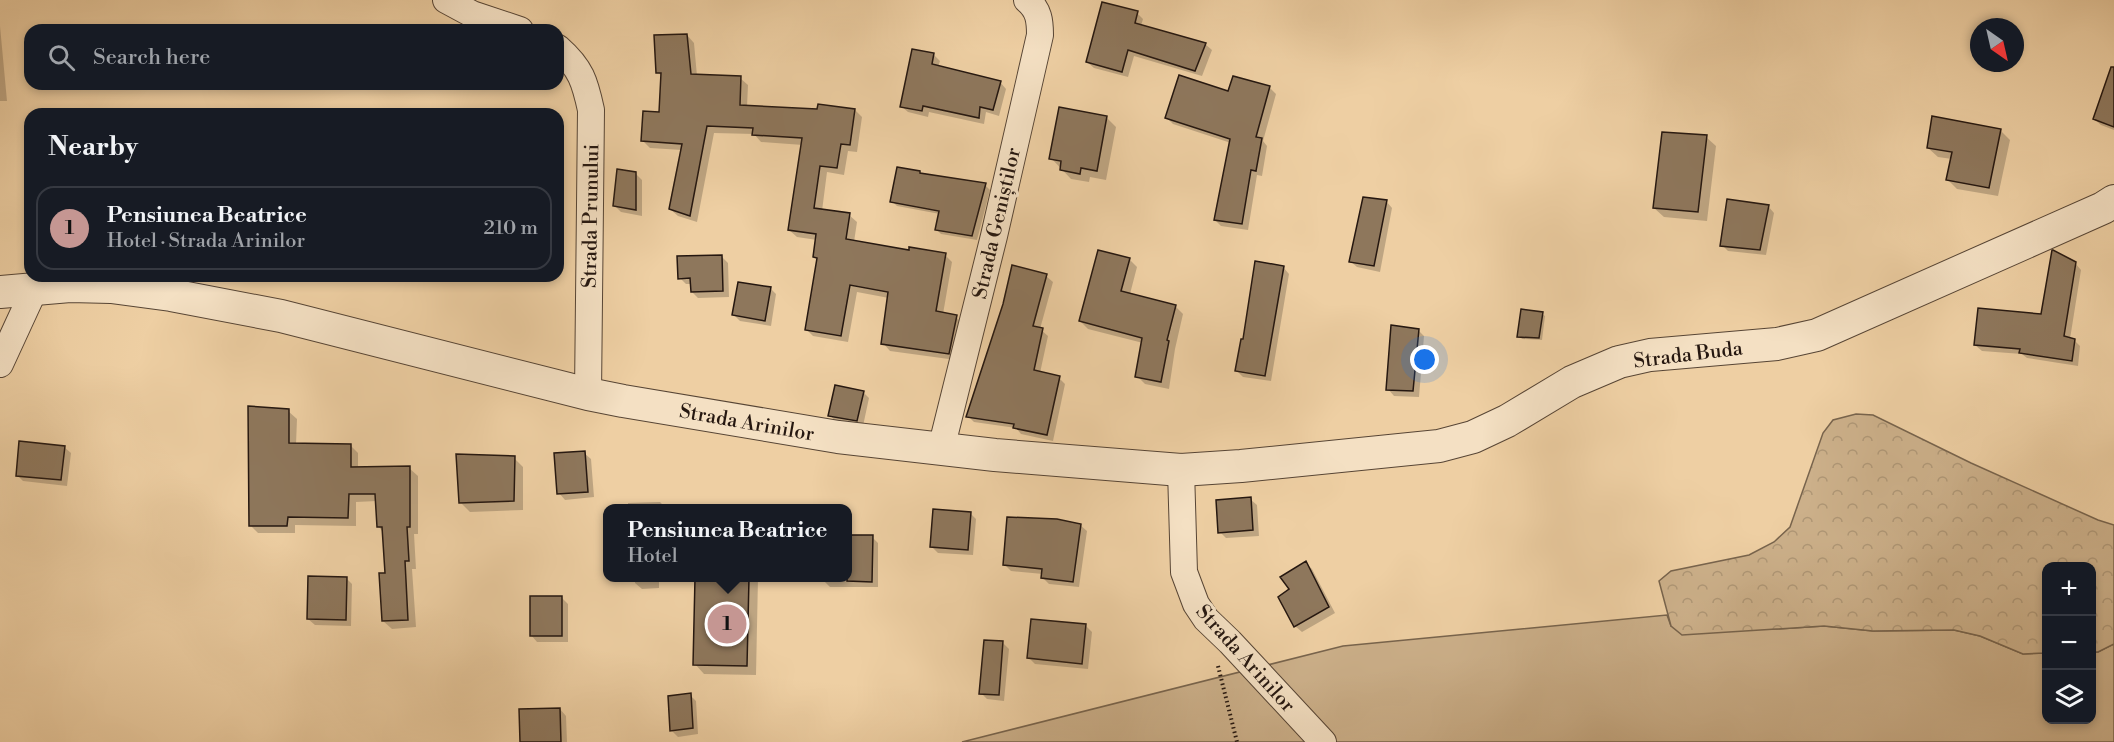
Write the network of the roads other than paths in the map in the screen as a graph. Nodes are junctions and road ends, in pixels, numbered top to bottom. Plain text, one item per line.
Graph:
1 (446, 0) edge
2 (1027, 0) edge
3 (502, 24) edge
4 (564, 53) edge
5 (2114, 201) edge
6 (35, 288) junction
7 (0, 292) edge
8 (0, 364) edge
9 (588, 394) junction
10 (940, 449) junction
11 (1182, 470) junction
12 (1323, 742) edge

1 - 3 street
2 - 10 street, Strada Geniștilor
4 - 9 street, Strada Prunului
5 - 11 street, Strada Buda
6 - 7 street, Strada Arinilor
6 - 8 street
6 - 9 street, Strada Arinilor
9 - 10 street, Strada Arinilor
10 - 11 street, Strada Arinilor
11 - 12 street, Strada Arinilor

